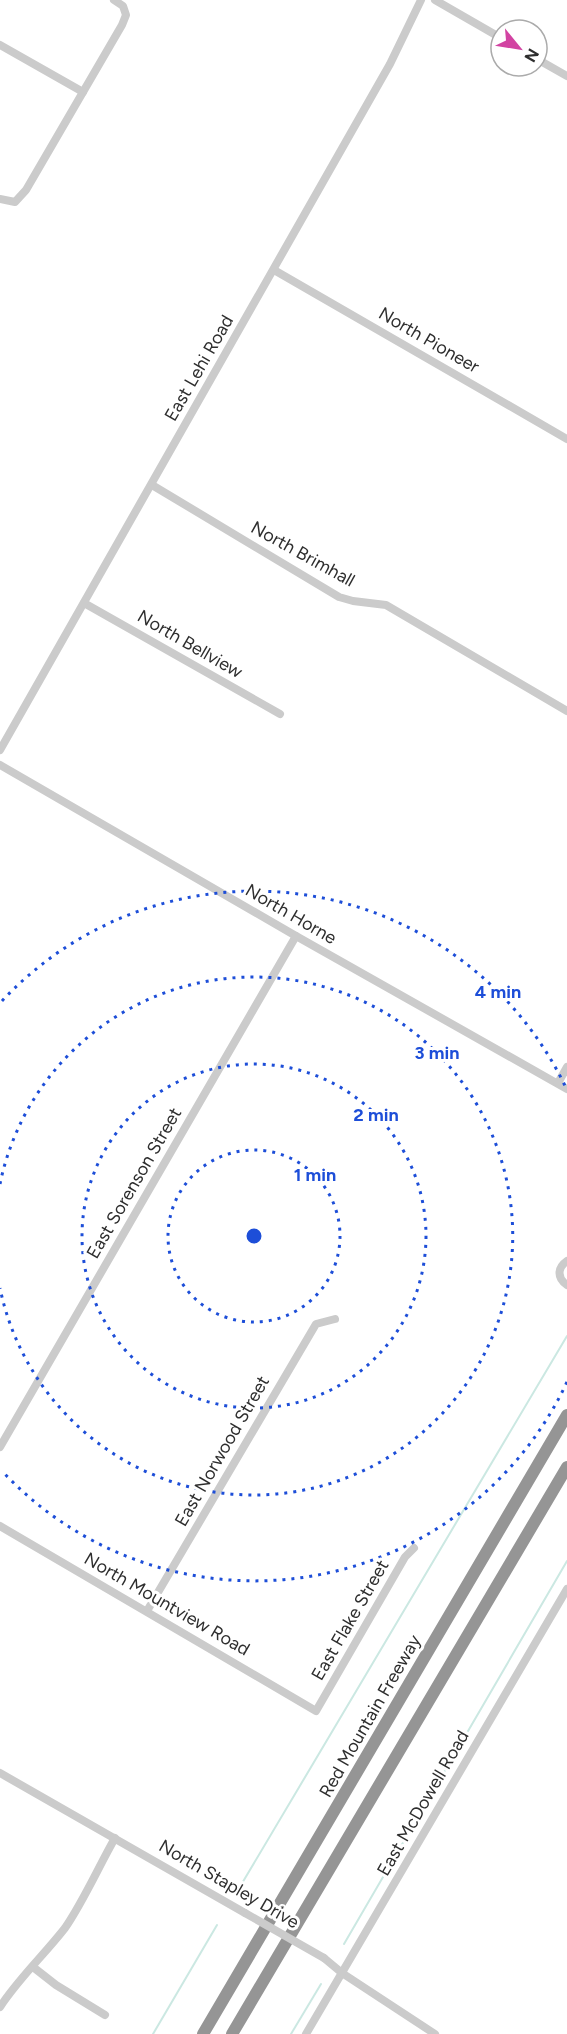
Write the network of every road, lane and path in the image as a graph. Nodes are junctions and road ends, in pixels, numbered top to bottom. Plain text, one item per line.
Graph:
1 (114, 0) edge
2 (421, 0) edge
3 (435, 0) edge
4 (489, 31) edge
5 (0, 45) edge
6 (549, 66) edge
7 (567, 76) edge
8 (83, 92) junction
9 (0, 199) edge
10 (274, 270) junction
11 (567, 439) edge
12 (152, 485) junction
13 (84, 603) junction
14 (567, 711) edge
15 (280, 714) dead end
16 (0, 750) edge
17 (0, 765) edge
18 (296, 936) junction
19 (567, 1067) edge
20 (558, 1083) junction
21 (567, 1089) edge
22 (567, 1261) edge
23 (567, 1285) edge
24 (335, 1319) dead end
25 (567, 1415) edge
26 (0, 1447) edge
27 (567, 1467) edge
28 (0, 1526) edge
29 (414, 1548) dead end
30 (567, 1589) edge
31 (147, 1611) junction
32 (316, 1711) joint
33 (0, 1773) edge
34 (115, 1838) junction
35 (33, 1967) junction
36 (342, 1973) junction
37 (0, 2007) edge
38 (105, 2015) dead end
39 (203, 2034) edge
40 (232, 2034) edge
41 (306, 2034) edge
42 (435, 2034) edge

1 - 8 street
2 - 10 street, East Lehi Road
3 - 4 street
5 - 8 street
6 - 7 street
8 - 9 street
10 - 11 street, North Pioneer
10 - 12 street, East Lehi Road
12 - 13 street, East Lehi Road
12 - 14 street, North Brimhall
13 - 15 street, North Bellview
13 - 16 street, East Lehi Road
17 - 18 street, North Horne
18 - 20 street, North Horne
18 - 26 street, East Sorenson Street
19 - 20 street
20 - 21 street, North Horne
22 - 23 street
24 - 31 street, East Norwood Street
25 - 39 highway, Red Mountain Freeway
27 - 40 highway
28 - 31 street, North Mountview Road
29 - 32 street, East Flake Street
30 - 36 street, East McDowell Road
31 - 32 street, North Mountview Road
33 - 34 street, North Stapley Drive
34 - 35 street
34 - 36 street, North Stapley Drive, bridge
35 - 37 street
35 - 38 street
36 - 41 street, East McDowell Road
36 - 42 street, North Stapley Drive

